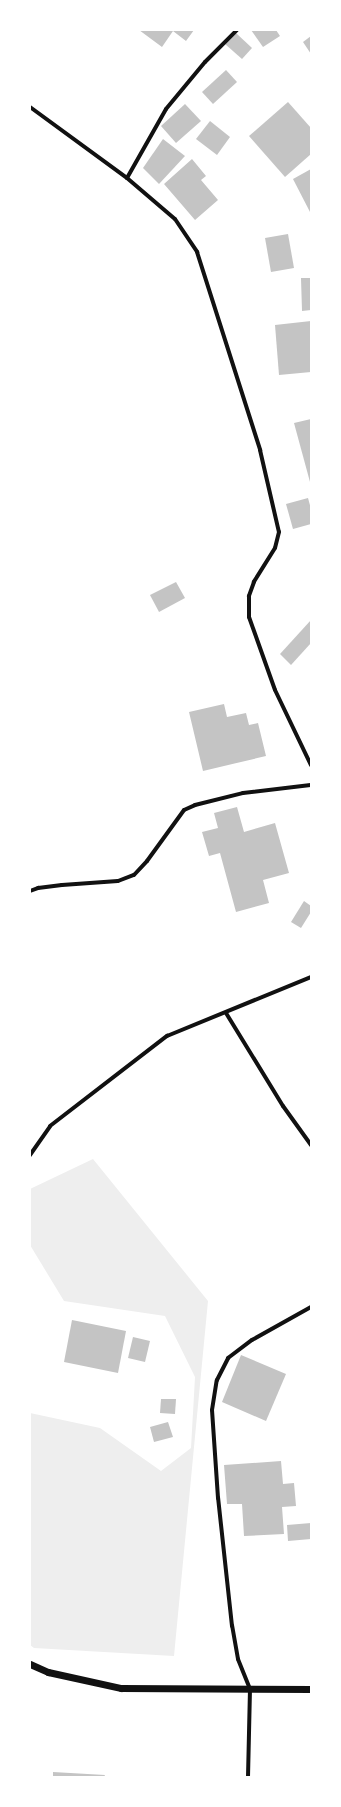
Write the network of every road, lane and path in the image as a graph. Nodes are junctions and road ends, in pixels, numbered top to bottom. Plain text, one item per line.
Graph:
1 (237, 30) edge
2 (30, 107) edge
3 (127, 178) junction
4 (311, 765) edge
5 (311, 785) edge
6 (30, 891) edge
7 (311, 977) edge
8 (226, 1013) junction
9 (311, 1145) edge
10 (30, 1155) edge
11 (311, 1307) edge
12 (30, 1664) edge
13 (311, 1689) edge
14 (250, 1690) junction
15 (248, 1777) edge

1 - 3 street
2 - 3 street
3 - 4 street
5 - 6 street
7 - 8 street
8 - 9 street
8 - 10 street
11 - 14 street
12 - 14 street
13 - 14 street
14 - 15 street

